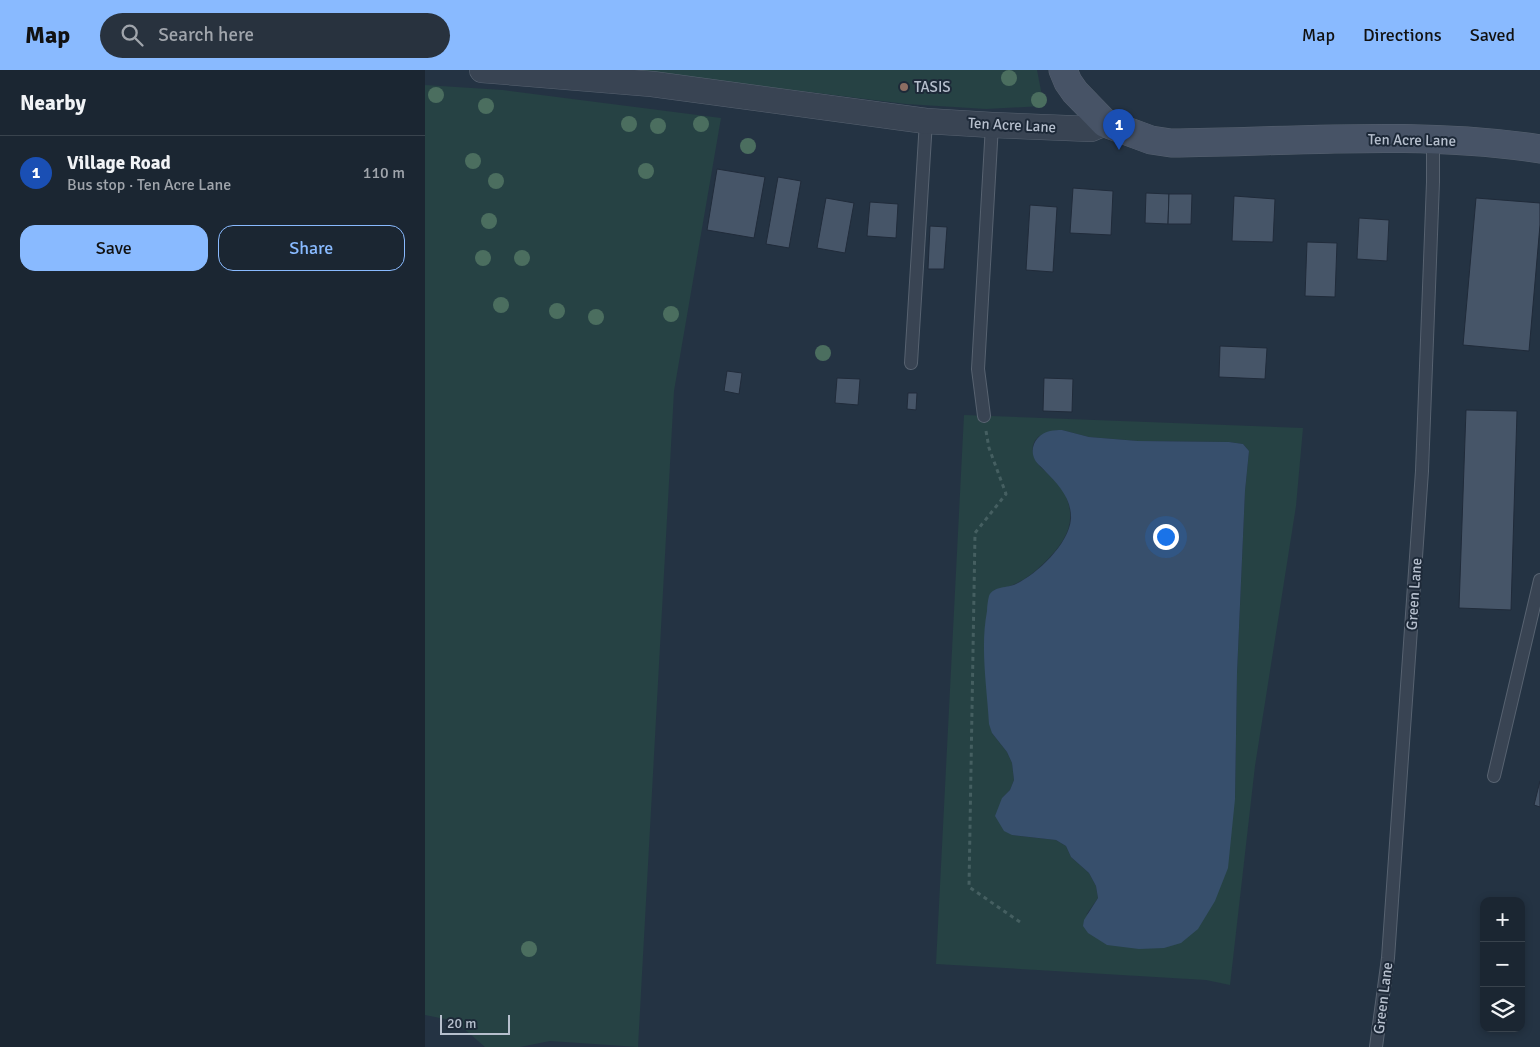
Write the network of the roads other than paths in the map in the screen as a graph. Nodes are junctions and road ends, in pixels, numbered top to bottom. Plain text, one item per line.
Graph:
1 (482, 70) edge
2 (1063, 70) edge
3 (926, 121) junction
4 (1105, 123) junction
5 (992, 125) junction
6 (1433, 139) junction
7 (1540, 149) edge
8 (911, 363) dead end
9 (984, 416) road end
10 (1540, 580) edge
11 (1494, 776) dead end
12 (1376, 1047) edge

1 - 3 street, Ten Acre Lane
2 - 4 street
3 - 5 street, Ten Acre Lane
3 - 8 lane
4 - 5 street, Ten Acre Lane
4 - 6 street, Ten Acre Lane
5 - 9 lane
6 - 7 street, Ten Acre Lane
6 - 12 lane, Green Lane
10 - 11 lane

